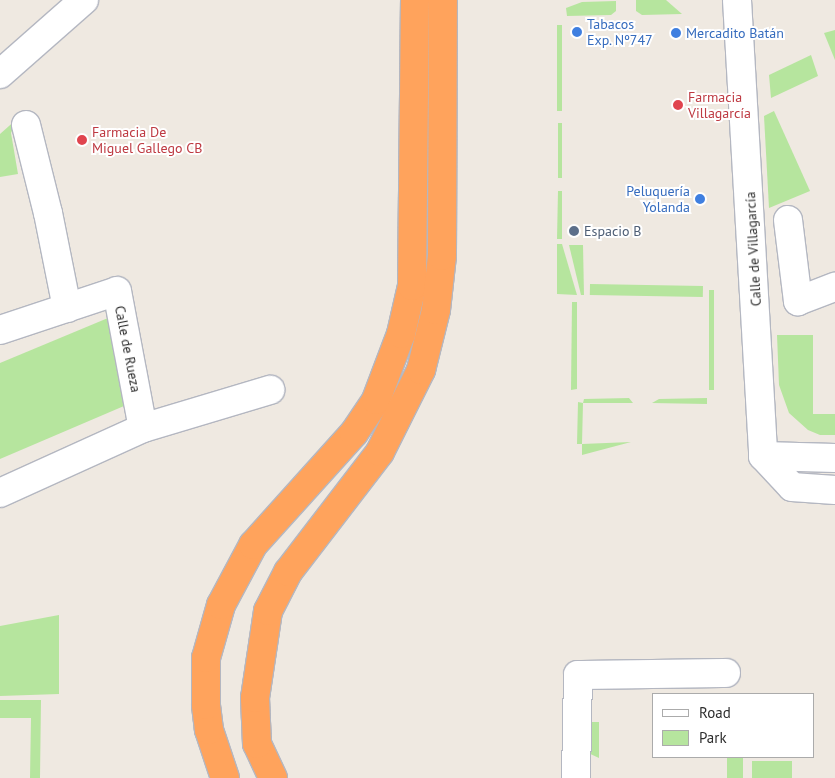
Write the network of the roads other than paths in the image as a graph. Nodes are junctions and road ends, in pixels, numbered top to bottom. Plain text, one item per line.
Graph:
1 (84, 0) edge
2 (415, 0) edge
3 (442, 0) edge
4 (737, 0) edge
5 (0, 74) edge
6 (26, 125) dead end
7 (788, 220) dead end
8 (835, 288) edge
9 (798, 301) junction
10 (835, 304) edge
11 (67, 308) junction
12 (0, 330) edge
13 (270, 390) dead end
14 (143, 428) junction
15 (763, 456) junction
16 (835, 458) edge
17 (835, 490) edge
18 (0, 493) edge
19 (726, 673) dead end
20 (225, 778) edge
21 (273, 778) edge
22 (576, 778) edge

1 - 5 street
2 - 20 highway
3 - 21 highway
4 - 15 street, Calle de Villagarcía
6 - 11 street
7 - 9 street
8 - 9 street
9 - 10 street
11 - 12 street, Calle de Rueza
11 - 14 street, Calle de Rueza
13 - 14 street
14 - 18 street
15 - 16 street
15 - 17 street
19 - 22 street

